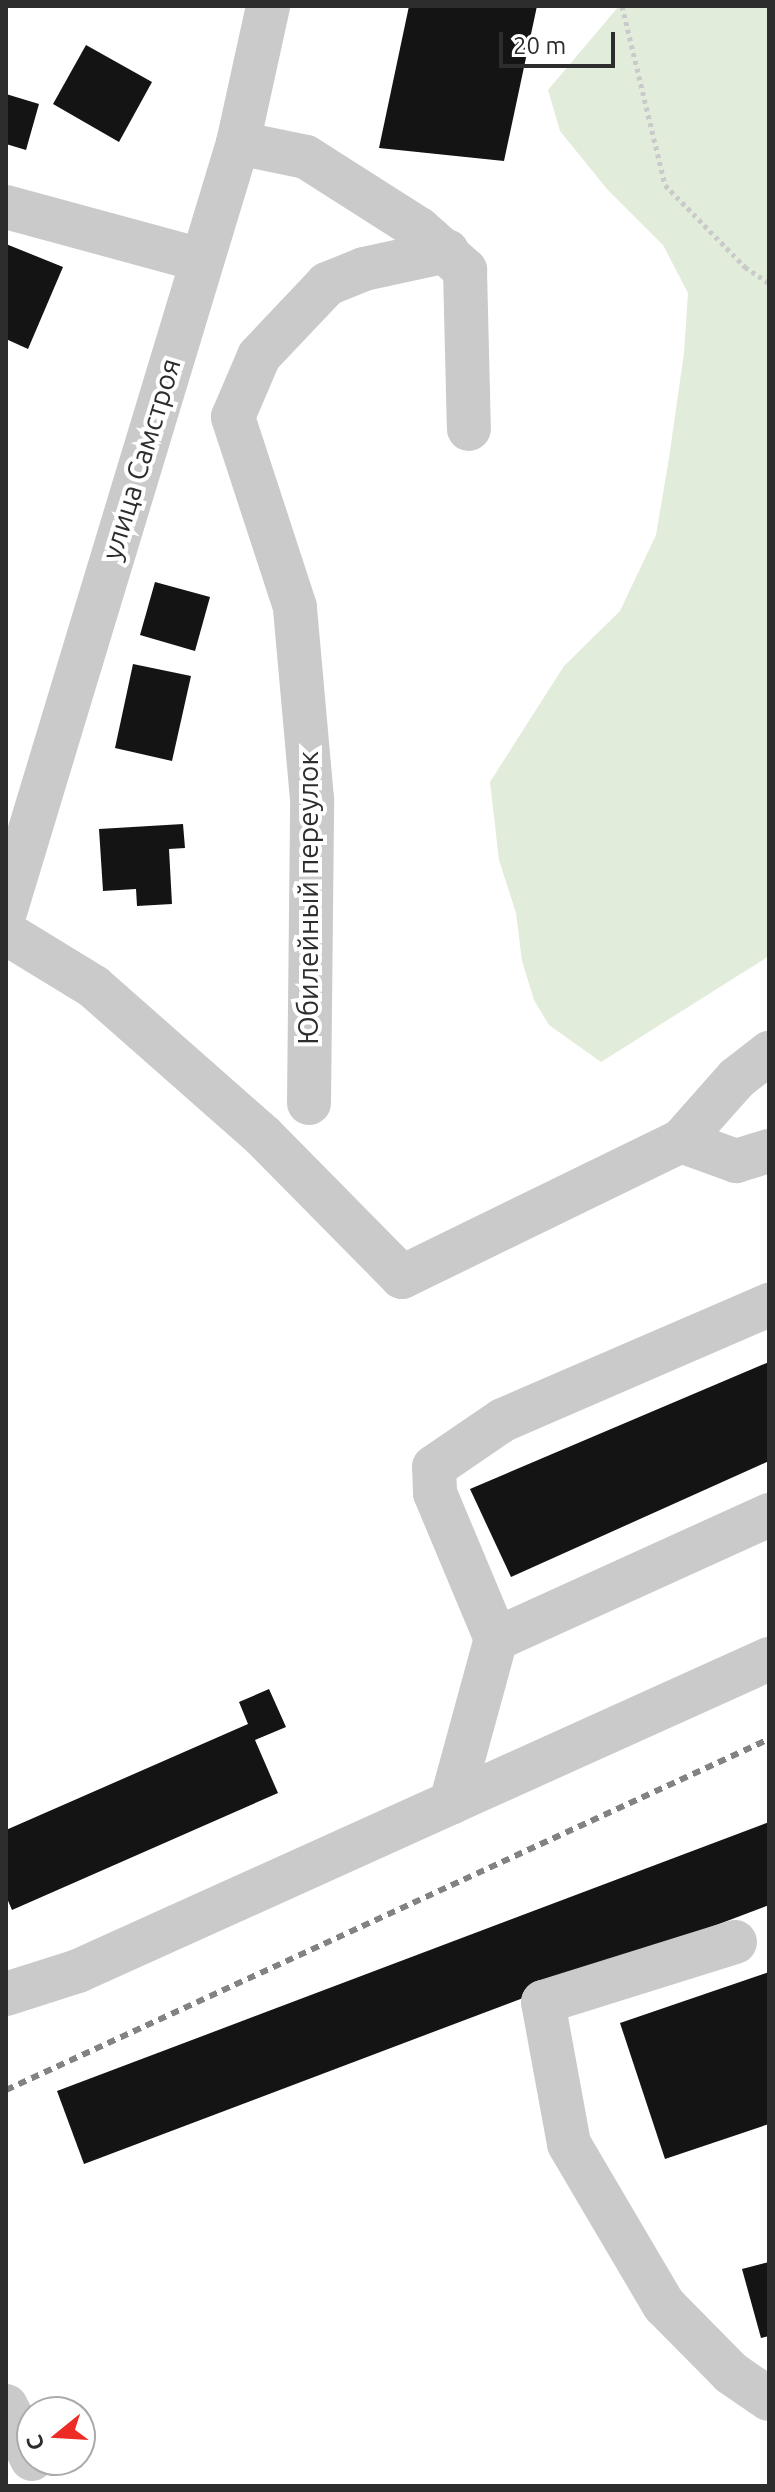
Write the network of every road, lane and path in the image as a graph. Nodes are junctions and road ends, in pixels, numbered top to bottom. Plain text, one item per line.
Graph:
1 (268, 6) edge
2 (622, 6) edge
3 (238, 143) junction
4 (6, 207) edge
5 (447, 251) junction
6 (201, 260) junction
7 (769, 283) edge
8 (469, 429) dead end
9 (6, 909) edge
10 (6, 933) edge
11 (769, 1053) edge
12 (309, 1103) dead end
13 (681, 1141) junction
14 (769, 1151) edge
15 (769, 1305) edge
16 (769, 1515) edge
17 (496, 1639) junction
18 (769, 1659) edge
19 (451, 1803) junction
20 (735, 1942) dead end
21 (6, 1994) edge
22 (769, 2399) edge

1 - 3 street, улица Самстроя
2 - 7 path
3 - 5 street
3 - 6 street, улица Самстроя
4 - 6 street
5 - 8 street
5 - 12 street, Юбилейный переулок
6 - 9 street, улица Самстроя
10 - 13 street
11 - 13 street
13 - 14 street
15 - 17 street
16 - 17 street
17 - 19 street
18 - 19 street
19 - 21 street
20 - 22 street

